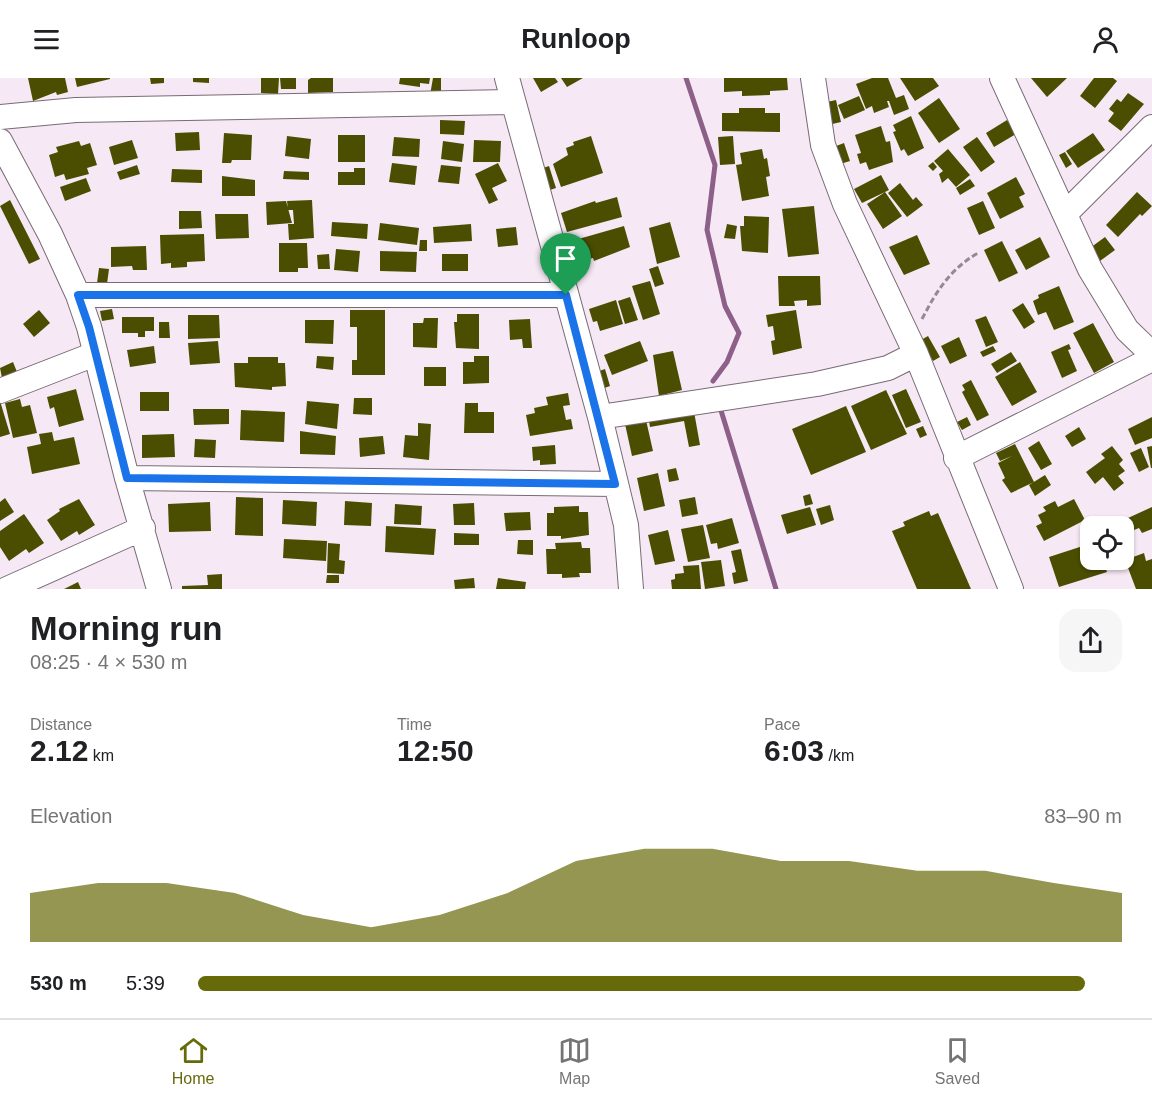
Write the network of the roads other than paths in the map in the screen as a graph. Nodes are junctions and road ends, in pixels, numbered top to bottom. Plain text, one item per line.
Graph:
1 (507, 78) edge
2 (813, 78) edge
3 (1002, 78) edge
4 (513, 102) junction
5 (0, 117) edge
6 (1152, 127) edge
7 (0, 141) edge
8 (7, 172) edge
9 (1065, 214) junction
10 (78, 295) junction
11 (566, 295) junction
12 (913, 348) junction
13 (95, 354) junction
14 (1152, 356) edge
15 (0, 391) edge
16 (600, 417) junction
17 (956, 458) junction
18 (127, 478) junction
19 (615, 484) junction
20 (143, 528) junction
21 (7, 589) edge
22 (159, 589) edge
23 (631, 589) edge
24 (1011, 589) edge

1 - 4 street
2 - 12 street
3 - 9 street
4 - 5 street
4 - 11 street
6 - 9 street
7 - 8 street
8 - 10 street
9 - 14 street
10 - 11 street
10 - 13 street
11 - 16 street
12 - 16 street
12 - 17 street
13 - 15 street
13 - 18 street
14 - 17 street
16 - 19 street
17 - 24 street
18 - 19 street
18 - 20 street
19 - 23 street
20 - 21 street
20 - 22 street

